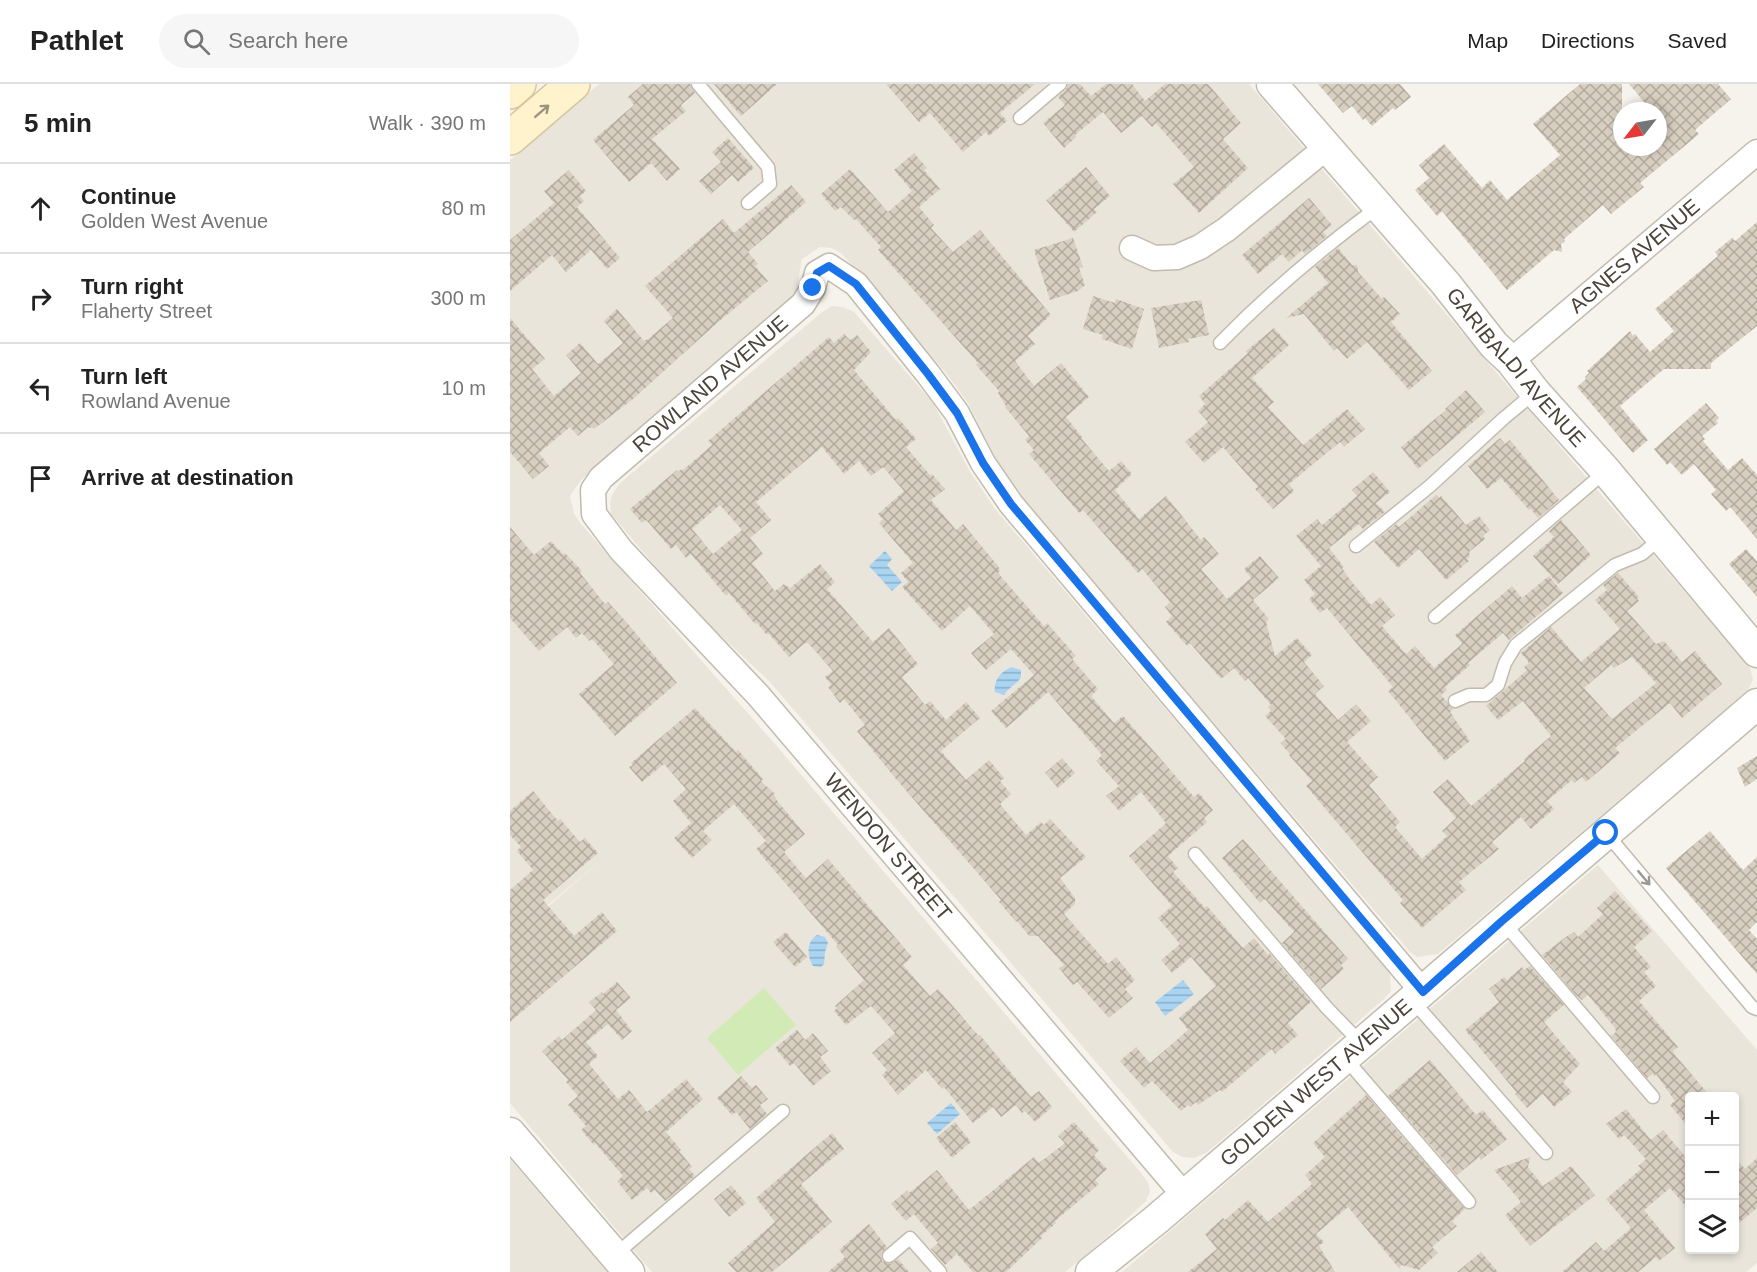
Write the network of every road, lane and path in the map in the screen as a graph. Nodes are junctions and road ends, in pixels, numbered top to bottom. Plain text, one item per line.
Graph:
1 (519, 84) edge
2 (573, 84) edge
3 (698, 84) edge
4 (1060, 84) edge
5 (1272, 84) edge
6 (510, 92) edge
7 (1020, 118) dead end
8 (510, 138) edge
9 (1327, 147) junction
10 (1757, 152) edge
11 (748, 203) dead end
12 (1378, 207) junction
13 (1132, 248) dead end
14 (1220, 343) dead end
15 (1511, 361) junction
16 (1535, 392) junction
17 (1606, 471) junction
18 (593, 501) joint
19 (1662, 537) junction
20 (1356, 546) dead end
21 (1436, 617) dead end
22 (1757, 652) edge
23 (1455, 700) dead end
24 (1757, 704) edge
25 (1606, 833) junction
26 (1195, 854) dead end
27 (1502, 921) junction
28 (1418, 996) junction
29 (1757, 1009) edge
30 (1352, 1050) junction
31 (1653, 1096) dead end
32 (783, 1111) dead end
33 (510, 1133) edge
34 (1546, 1153) dead end
35 (1184, 1195) junction
36 (1469, 1202) dead end
37 (889, 1256) dead end
38 (622, 1263) edge
39 (1104, 1268) edge
40 (940, 1272) edge

1 - 6 main road
8 -> 2 main road
3 - 11 lane
4 - 7 lane
5 - 9 street, GARIBALDI AVENUE
9 - 12 street, GARIBALDI AVENUE
9 - 13 street
10 - 15 street, AGNES AVENUE
12 - 14 lane
12 - 15 street, GARIBALDI AVENUE
15 - 16 street, GARIBALDI AVENUE
16 - 17 street, GARIBALDI AVENUE
16 - 20 lane
17 - 19 street, GARIBALDI AVENUE
17 - 21 lane
18 - 28 street, ROWLAND AVENUE
18 - 35 street, WENDON STREET
19 - 22 street, GARIBALDI AVENUE
19 - 23 lane
24 - 25 street, GOLDEN WEST AVENUE
25 - 27 street, GOLDEN WEST AVENUE
25 -> 29 lane
26 - 30 lane
27 - 28 street, GOLDEN WEST AVENUE
27 - 31 lane
28 - 30 street, GOLDEN WEST AVENUE
28 - 34 lane
30 - 35 street, GOLDEN WEST AVENUE
30 - 36 lane
32 - 38 lane
33 - 38 street
35 - 39 street, GOLDEN WEST AVENUE
37 - 40 lane

